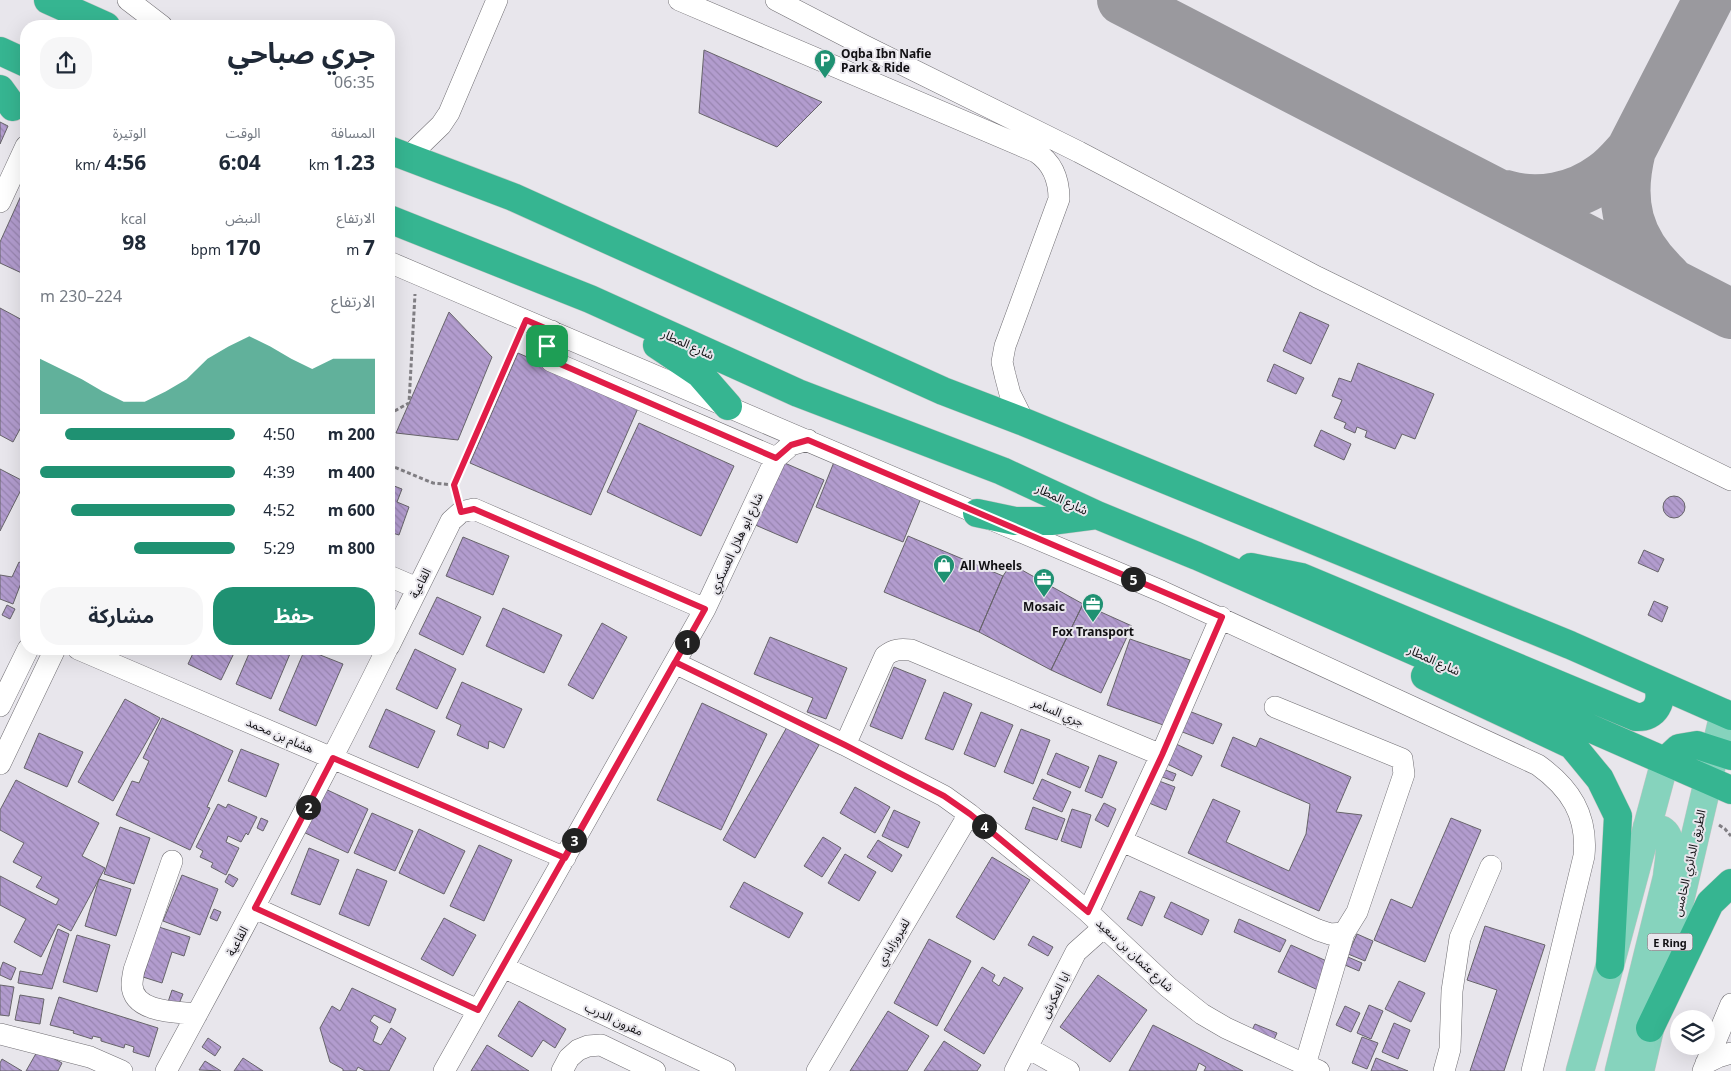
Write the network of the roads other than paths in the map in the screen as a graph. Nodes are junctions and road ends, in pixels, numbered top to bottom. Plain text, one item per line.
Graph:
1 (48, 0) edge
2 (128, 0) edge
3 (497, 0) edge
4 (680, 0) edge
5 (776, 0) edge
6 (93, 20) edge
7 (154, 20) edge
8 (0, 51) edge
9 (20, 60) edge
10 (398, 154) edge
11 (20, 159) edge
12 (0, 202) edge
13 (395, 220) edge
14 (395, 264) edge
15 (590, 299) junction
16 (552, 331) junction
17 (728, 406) junction
18 (766, 422) junction
19 (1024, 422) junction
20 (808, 440) junction
21 (776, 458) junction
22 (1731, 480) edge
23 (977, 513) junction
24 (1096, 515) junction
25 (1197, 556) junction
26 (395, 579) edge
27 (417, 588) junction
28 (705, 609) junction
29 (1222, 617) junction
30 (395, 633) edge
31 (1386, 639) junction
32 (25, 655) edge
33 (52, 655) edge
34 (92, 655) edge
35 (384, 655) edge
36 (675, 662) junction
37 (1656, 684) junction
38 (0, 706) edge
39 (1275, 707) dead end
40 (1727, 714) edge
41 (845, 745) junction
42 (1723, 753) edge
43 (1162, 755) junction
44 (333, 758) junction
45 (1664, 761) junction
46 (0, 764) edge
47 (1720, 785) edge
48 (970, 814) junction
49 (1646, 827) junction
50 (1122, 841) junction
51 (565, 858) junction
52 (172, 861) dead end
53 (1491, 866) dead end
54 (1731, 883) edge
55 (255, 908) junction
56 (1088, 912) junction
57 (1104, 927) junction
58 (1344, 933) junction
59 (1610, 965) junction
60 (503, 967) junction
61 (1731, 1004) edge
62 (478, 1010) junction
63 (197, 1014) junction
64 (1650, 1028) junction
65 (0, 1034) edge
66 (1028, 1048) junction
67 (1731, 1053) edge
68 (86, 1064) edge
69 (1705, 1067) edge
70 (1312, 1068) edge
71 (122, 1071) edge
72 (166, 1071) edge
73 (444, 1071) edge
74 (562, 1071) edge
75 (655, 1071) edge
76 (726, 1071) edge
77 (817, 1071) edge
78 (1014, 1071) edge
79 (1069, 1071) edge
80 (1444, 1071) edge
81 (1532, 1071) edge
82 (1580, 1071) edge
83 (1619, 1071) edge
84 (1640, 1071) edge

1 - 6 highway
2 - 7 street
3 - 10 street
4 - 19 street
5 - 22 street
8 - 9 highway
10 - 19 highway
11 - 12 street
13 - 15 highway, شارع المطار
14 - 16 street
15 - 17 highway
15 - 24 highway, شارع المطار
16 - 17 street
16 - 21 street
17 - 18 street
18 - 20 street
18 - 21 street
19 - 37 highway
20 - 21 street, شارع ابو هلال العسكري
20 - 23 street
21 - 28 street, شارع ابو هلال العسكري
23 - 24 highway
23 - 29 street
24 - 25 highway, شارع المطار
25 - 31 highway, شارع المطار
25 - 37 highway
26 - 27 street
27 - 28 street, القاعية
27 - 30 street, القاعية
28 - 36 street, شارع ابو هلال العسكري
29 - 43 street
29 - 81 street
31 - 45 highway, شارع المطار
31 - 59 highway
32 - 38 street
33 - 46 street
34 - 44 street, هشام بن محمد
35 - 44 street, القاعية
36 - 41 street, شارع عثمان بن سعيد
36 - 51 street, شارع ابو هلال العسكري
37 - 40 highway
39 - 58 street
40 - 42 main road, الطريق الدائري الخامس / E Ring
41 - 43 street, جري السامر
41 - 48 street, شارع عثمان بن سعيد
42 - 45 highway
42 - 47 main road, الطريق الدائري الخامس / E Ring
43 - 50 street
44 - 51 street, هشام بن محمد
44 - 55 street, القاعية
45 - 47 highway, شارع المطار
45 - 49 main road
47 - 64 main road, الطريق الدائري الخامس / E Ring
48 - 56 street, شارع عثمان بن سعيد
48 - 77 street, لفيروزابادي
49 - 59 main road
49 - 83 main road
50 - 56 street
50 - 58 street
51 - 60 street, شارع ابو هلال العسكري
52 - 63 street
53 - 80 street
54 - 64 highway
55 - 62 street
55 - 63 street, القاعية
56 - 57 street, شارع عثمان بن سعيد
57 - 66 street, ابا العكرش
57 - 70 street, شارع عثمان بن سعيد
58 - 70 street
59 - 82 main road
60 - 62 street, شارع ابو هلال العسكري
60 - 76 street, مقرون الدرب
61 - 69 street
62 - 73 street, شارع ابو هلال العسكري
63 - 72 street, القاعية
64 - 84 main road, الطريق الدائري الخامس / E Ring
65 - 68 street
66 - 78 street, ابا العكرش
66 - 79 street
67 - 69 street
68 - 71 street
74 - 75 street

